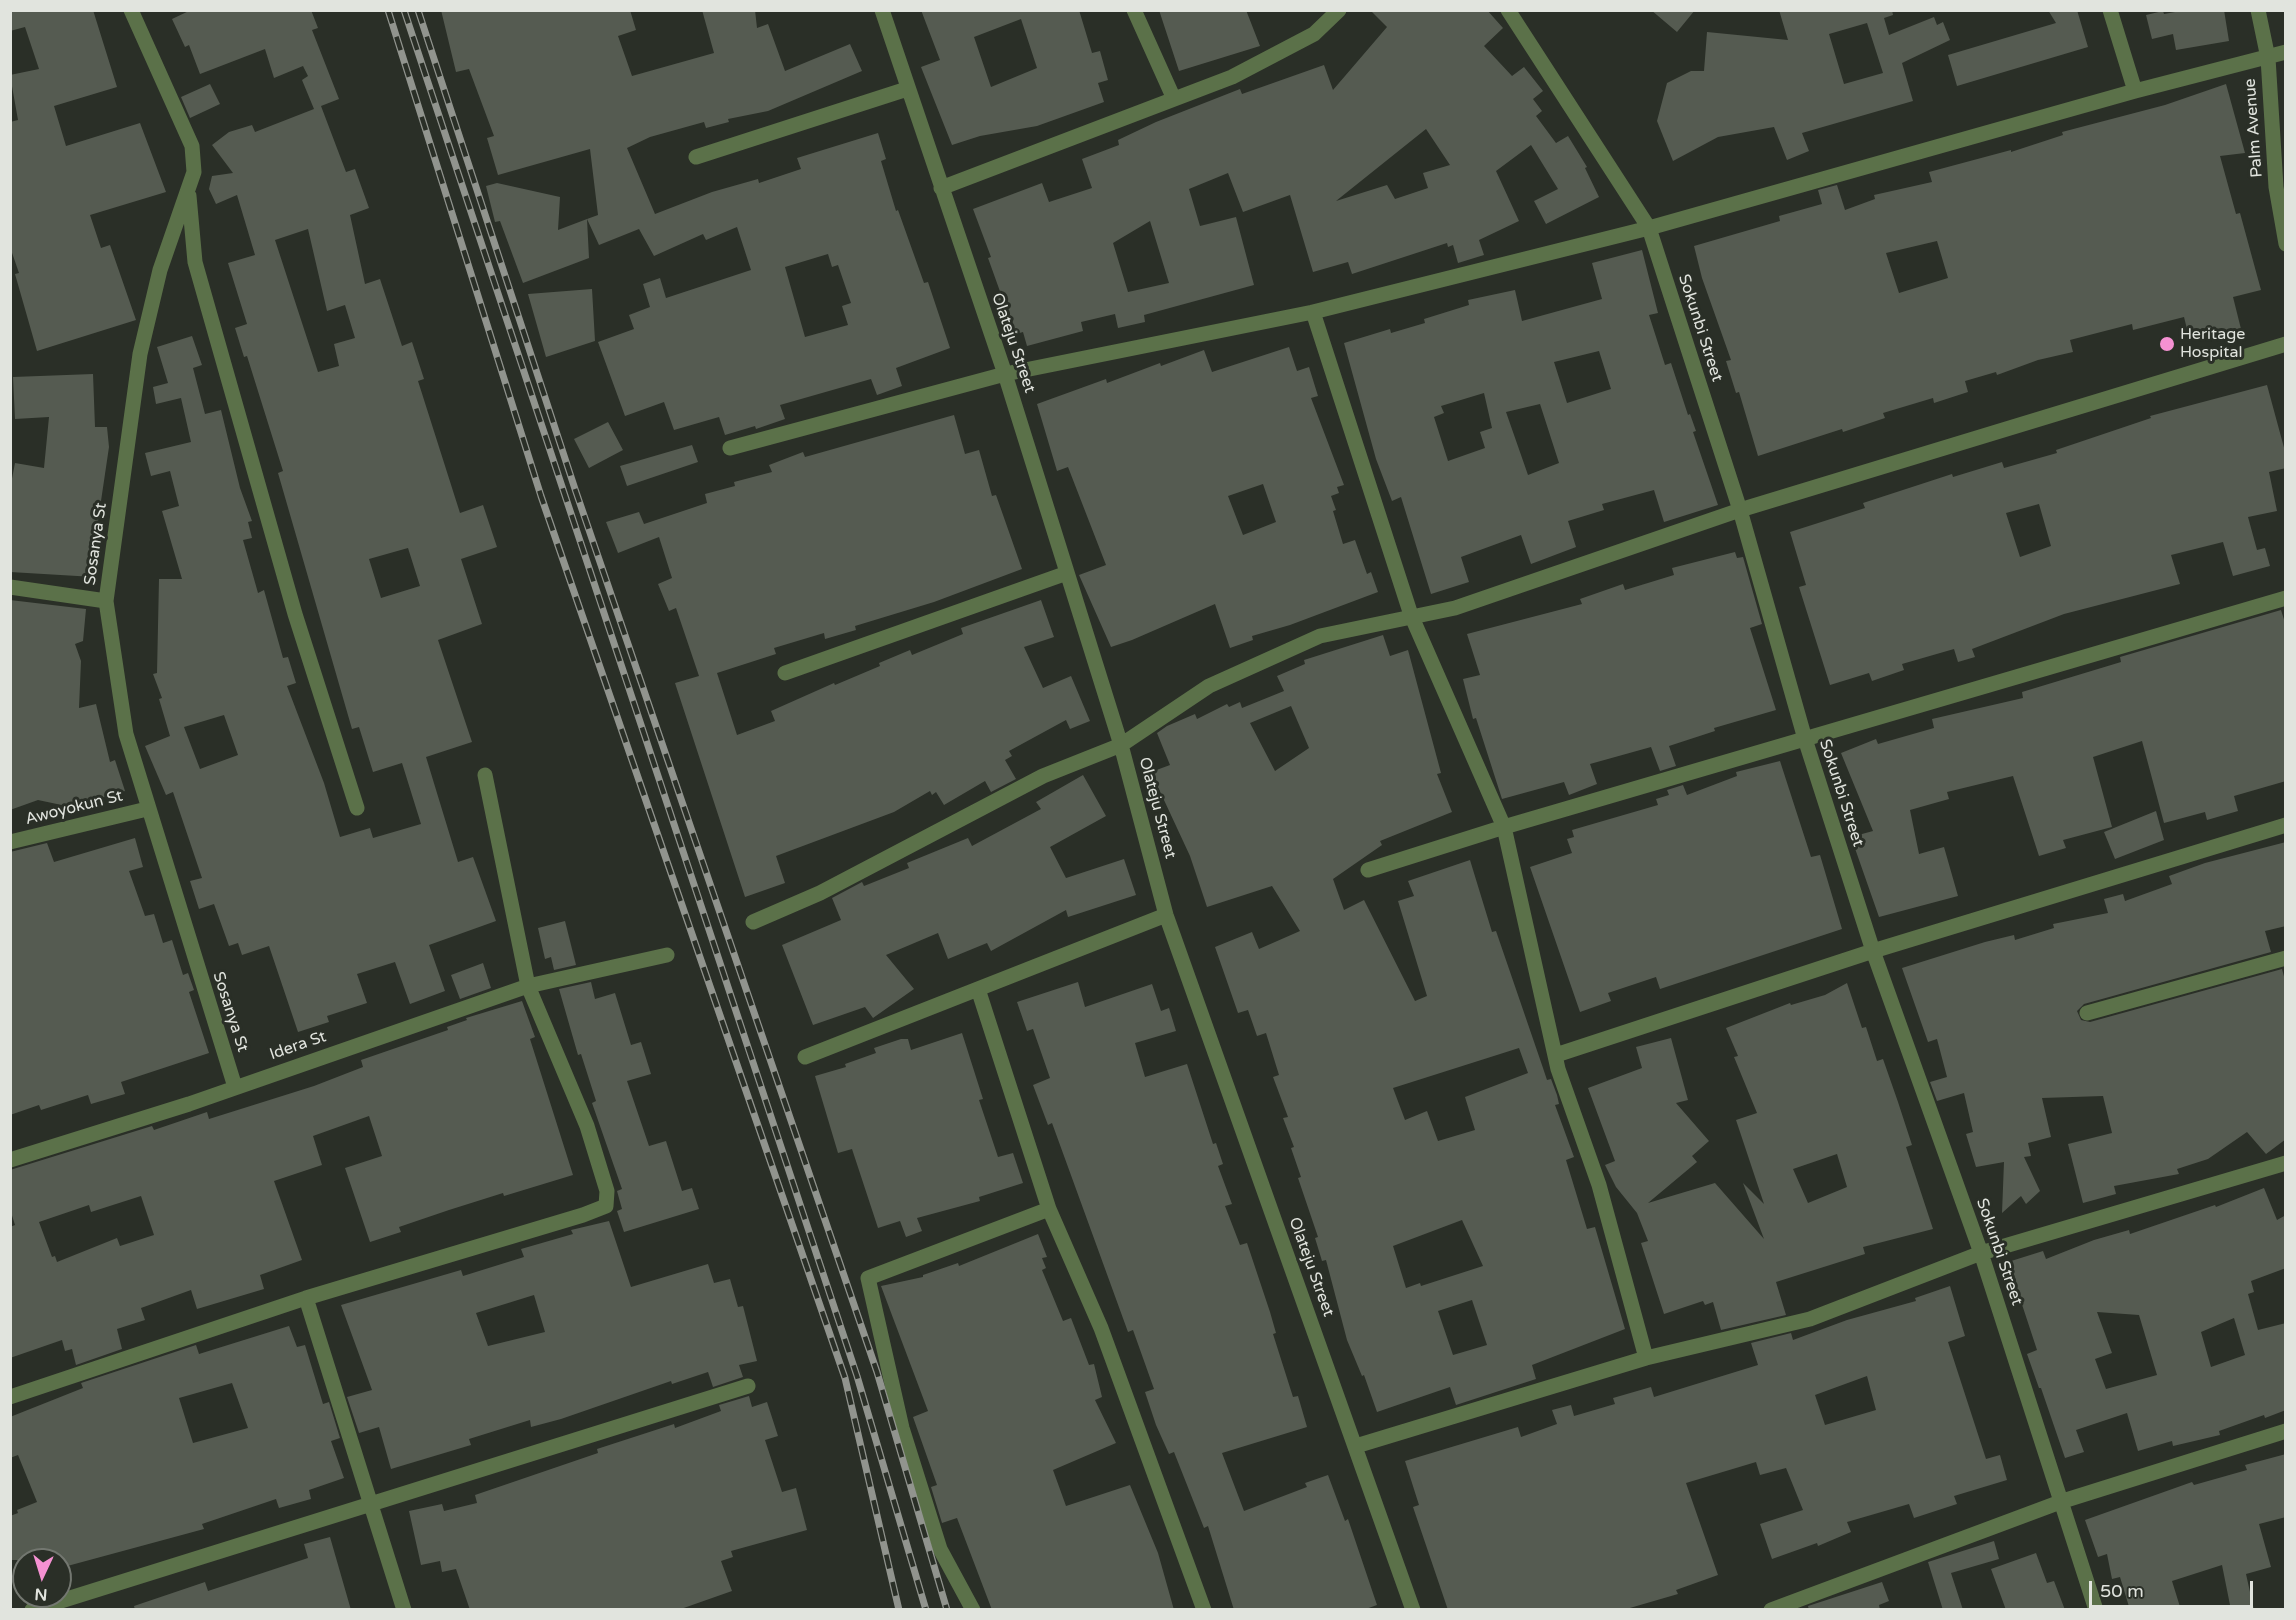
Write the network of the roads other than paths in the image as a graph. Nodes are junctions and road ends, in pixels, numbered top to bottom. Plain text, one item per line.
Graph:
1 (131, 10) edge
2 (882, 10) edge
3 (1134, 10) edge
4 (1339, 10) edge
5 (1508, 10) edge
6 (2110, 10) edge
7 (2258, 10) edge
8 (2286, 52) edge
9 (2268, 58) junction
10 (907, 89) junction
11 (2135, 91) junction
12 (1174, 99) junction
13 (696, 157) dead end
14 (940, 188) junction
15 (188, 192) junction
16 (1649, 228) junction
17 (2286, 244) edge
18 (1313, 312) junction
19 (2286, 344) edge
20 (1005, 374) junction
21 (730, 448) dead end
22 (1740, 510) junction
23 (1067, 573) junction
24 (10, 587) edge
25 (2286, 598) edge
26 (106, 601) junction
27 (1411, 615) junction
28 (785, 673) dead end
29 (1805, 739) junction
30 (1121, 745) junction
31 (485, 775) dead end
32 (357, 808) dead end
33 (147, 809) junction
34 (2286, 825) edge
35 (1504, 827) junction
36 (10, 842) edge
37 (1368, 870) dead end
38 (1166, 915) junction
39 (753, 922) dead end
40 (1873, 951) junction
41 (667, 955) dead end
42 (2286, 958) edge
43 (528, 986) junction
44 (978, 989) junction
45 (2087, 1013) dead end
46 (1556, 1055) junction
47 (805, 1057) dead end
48 (235, 1087) junction
49 (10, 1160) edge
50 (2286, 1163) edge
51 (1049, 1209) junction
52 (1981, 1253) junction
53 (306, 1298) junction
54 (1646, 1358) junction
55 (748, 1386) dead end
56 (10, 1397) edge
57 (2286, 1431) edge
58 (1356, 1446) junction
59 (2063, 1501) junction
60 (371, 1502) junction
61 (32, 1610) edge
62 (404, 1610) edge
63 (973, 1610) edge
64 (1204, 1610) edge
65 (1413, 1610) edge
66 (1771, 1610) edge
67 (2096, 1610) edge

1 - 15 street, Sosanya St
2 - 10 street, Olateju Street
3 - 12 street
4 - 12 street
5 - 16 street, Sokunbi Street
6 - 11 street
7 - 9 street, Palm Avenue
8 - 9 street
9 - 11 street
9 - 17 street, Palm Avenue
10 - 13 street
10 - 14 street, Olateju Street
11 - 16 street
12 - 14 street
14 - 20 street, Olateju Street
15 - 26 street, Sosanya St
15 - 32 street
16 - 18 street
16 - 22 street, Sokunbi Street
18 - 20 street
18 - 27 street
19 - 22 street
20 - 21 street
20 - 23 street, Olateju Street
22 - 27 street
22 - 29 street, Sokunbi Street
23 - 28 street
23 - 30 street, Olateju Street
24 - 26 street
25 - 29 street
26 - 33 street, Sosanya St
27 - 30 street
27 - 35 street
29 - 35 street
29 - 40 street, Sokunbi Street
30 - 38 street, Olateju Street
30 - 39 street
31 - 43 street
33 - 36 street, Awoyokun St
33 - 48 street, Sosanya St
34 - 40 street
35 - 37 street
35 - 46 street
38 - 44 street
38 - 58 street, Olateju Street
40 - 46 street
40 - 52 street, Sokunbi Street
41 - 43 street, Idera St
42 - 45 street
43 - 48 street, Idera St
43 - 53 street
44 - 47 street
44 - 51 street
46 - 54 street
48 - 49 street, Idera St
50 - 52 street
51 - 63 street
51 - 64 street
52 - 54 street
52 - 59 street, Sokunbi Street
53 - 56 street
53 - 60 street
54 - 58 street
55 - 60 street
57 - 59 street
58 - 65 street, Olateju Street
59 - 66 street
59 - 67 street, Sokunbi Street
60 - 61 street
60 - 62 street

